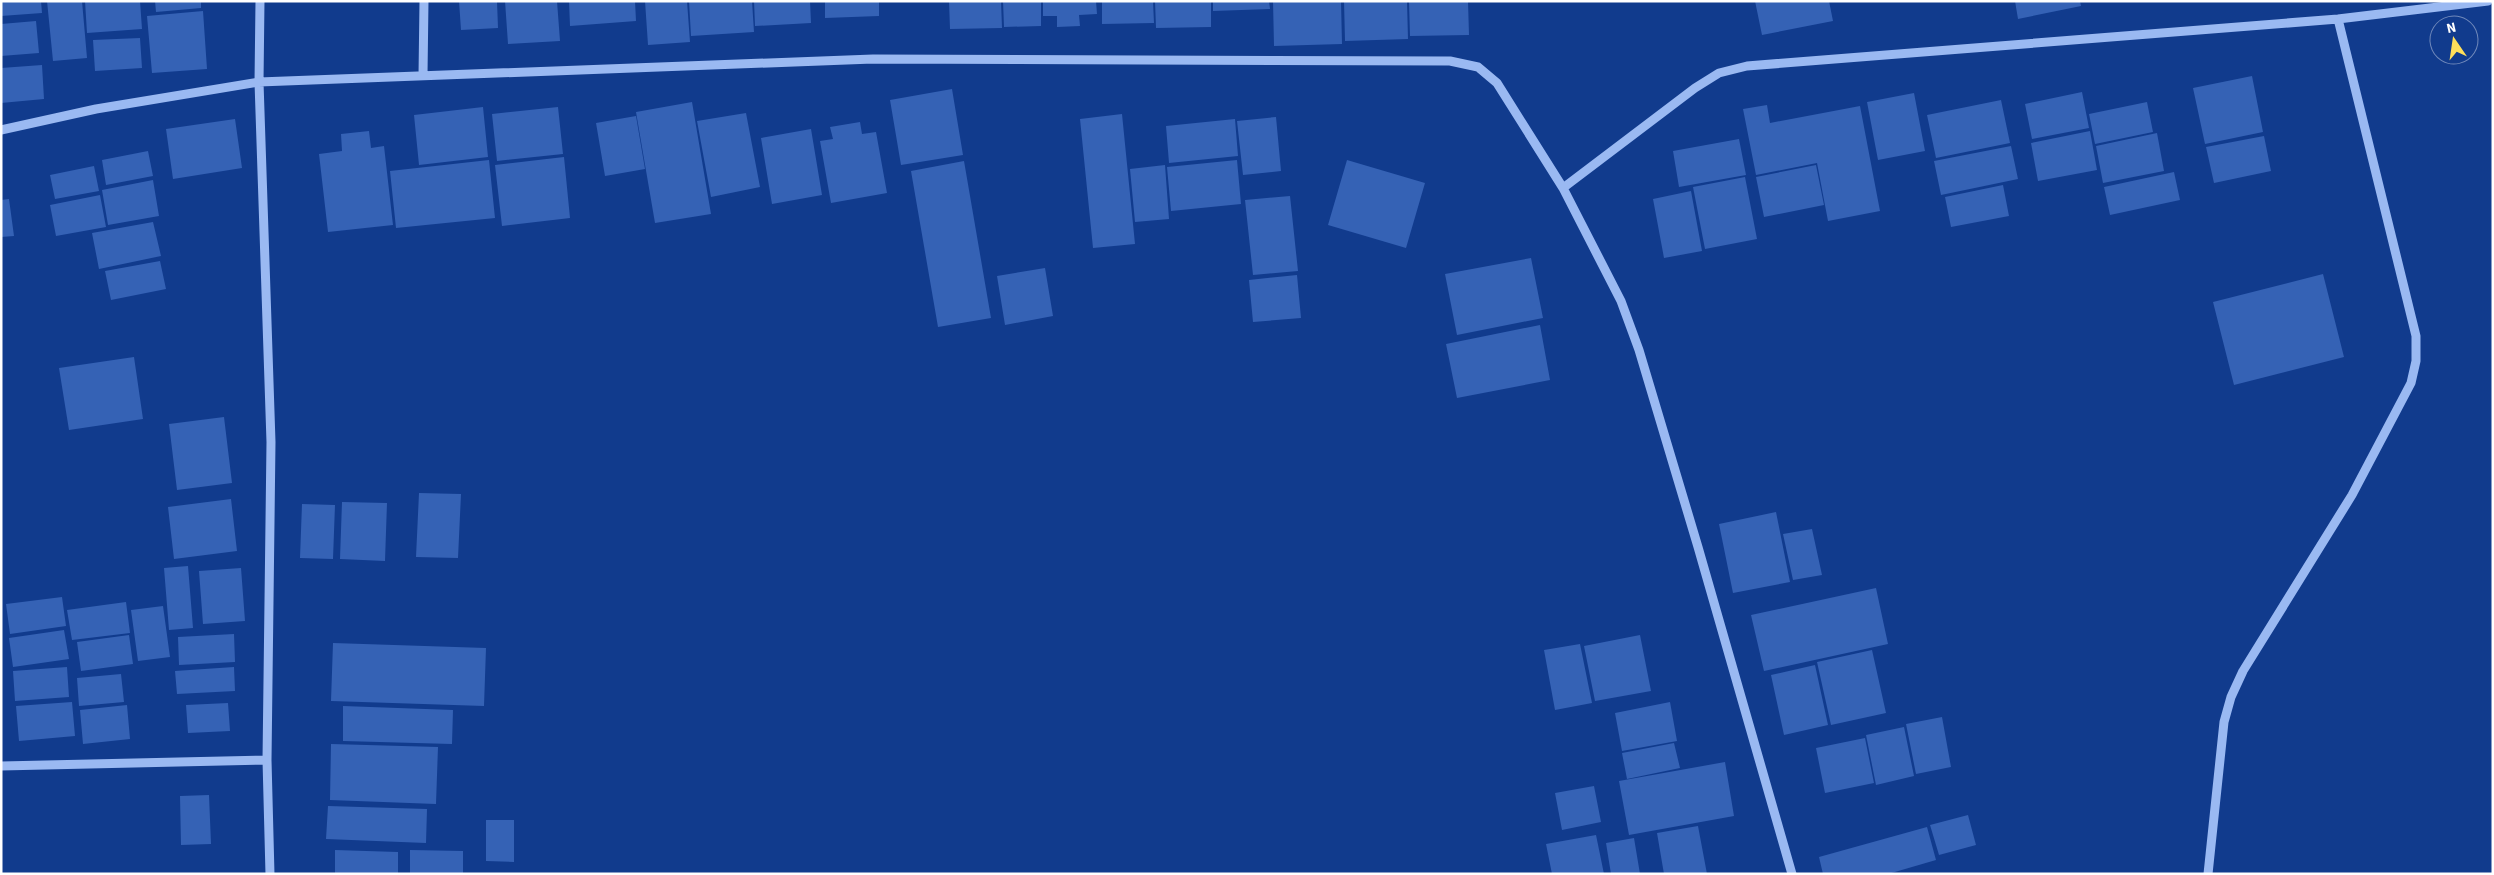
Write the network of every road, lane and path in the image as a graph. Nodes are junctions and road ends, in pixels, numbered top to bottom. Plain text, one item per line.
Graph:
1 (260, 1) edge
2 (424, 1) edge
3 (2488, 1) edge
4 (2338, 19) junction
5 (423, 75) junction
6 (259, 82) junction
7 (1, 130) edge
8 (1563, 188) junction
9 (267, 760) junction
10 (1, 766) edge
11 (270, 874) edge
12 (1792, 874) edge
13 (2208, 874) edge

1 - 6 street
2 - 5 street
3 - 4 street
4 - 8 street
4 - 13 street
5 - 6 street
5 - 8 street
6 - 7 street
6 - 9 street
8 - 12 street
9 - 10 street
9 - 11 street

